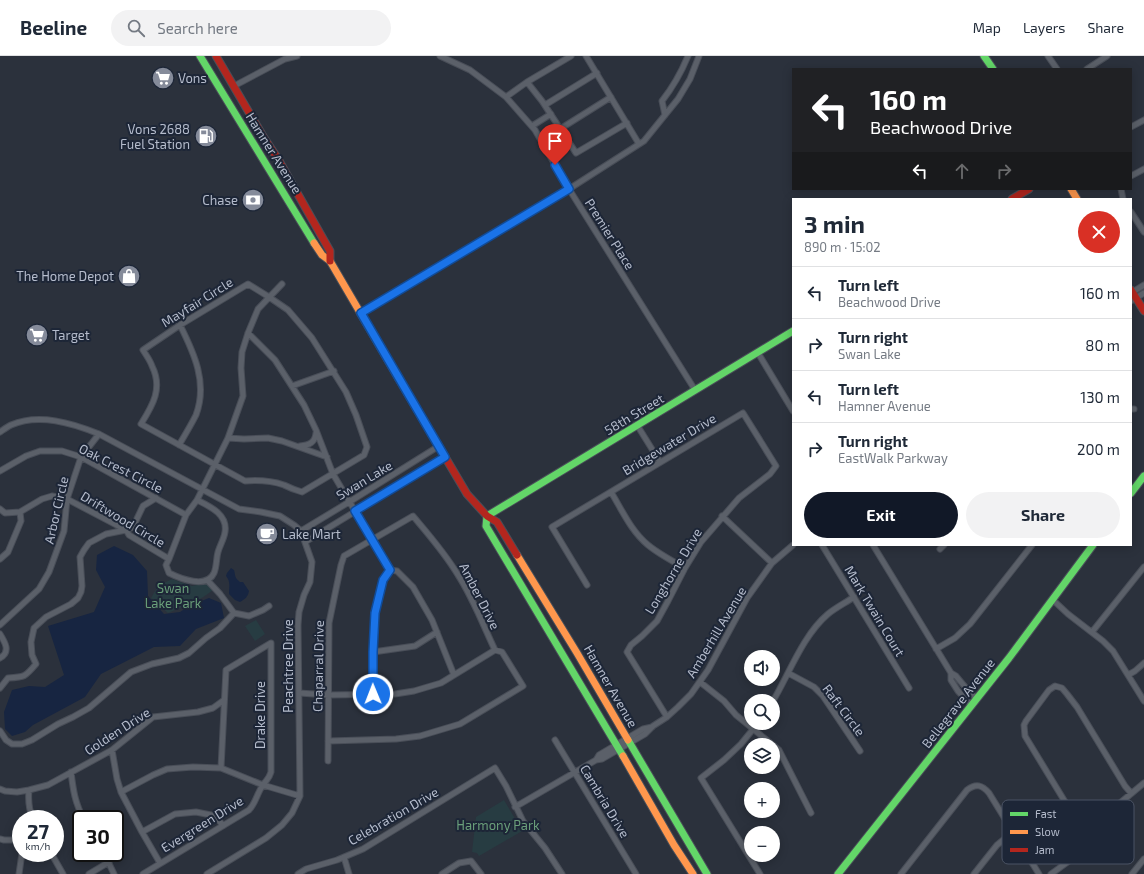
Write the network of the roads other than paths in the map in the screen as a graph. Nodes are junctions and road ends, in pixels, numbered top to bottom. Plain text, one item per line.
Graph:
1 (200, 56) edge
2 (216, 56) edge
3 (297, 56) edge
4 (440, 56) edge
5 (571, 56) edge
6 (586, 56) edge
7 (688, 56) edge
8 (699, 56) edge
9 (984, 56) edge
10 (1048, 56) edge
11 (1107, 56) edge
12 (992, 68) edge
13 (1056, 68) edge
14 (1089, 68) edge
15 (597, 73) junction
16 (527, 82) junction
17 (234, 86) junction
18 (506, 97) junction
19 (611, 98) junction
20 (545, 105) junction
21 (551, 114) junction
22 (664, 115) junction
23 (1144, 120) edge
24 (627, 123) junction
25 (532, 126) junction
26 (1132, 126) edge
27 (560, 129) junction
28 (639, 144) junction
29 (1144, 169) edge
30 (1132, 175) edge
31 (569, 189) junction
32 (1027, 190) edge
33 (1014, 198) edge
34 (292, 206) junction
35 (1132, 214) edge
36 (1144, 232) edge
37 (325, 243) junction
38 (330, 261) junction
39 (282, 284) dead end
40 (1144, 285) edge
41 (1144, 293) edge
42 (1132, 295) edge
43 (269, 297) junction
44 (1144, 311) edge
45 (361, 313) junction
46 (180, 325) junction
47 (792, 332) edge
48 (248, 333) junction
49 (758, 353) junction
50 (334, 371) junction
51 (292, 386) junction
52 (695, 390) junction
53 (792, 409) edge
54 (637, 426) junction
55 (316, 430) junction
56 (0, 432) edge
57 (99, 434) junction
58 (228, 438) junction
59 (179, 445) junction
60 (299, 446) junction
61 (439, 446) junction
62 (81, 457) junction
63 (327, 457) junction
64 (445, 457) junction
65 (660, 462) junction
66 (215, 464) junction
67 (776, 466) joint
68 (0, 471) edge
69 (334, 474) junction
70 (1144, 476) edge
71 (202, 488) junction
72 (611, 492) junction
73 (1132, 493) edge
74 (156, 498) junction
75 (67, 499) junction
76 (197, 500) junction
77 (350, 502) junction
78 (0, 509) edge
79 (355, 511) junction
80 (20, 512) junction
81 (186, 515) junction
82 (413, 516) joint
83 (487, 516) junction
84 (722, 516) junction
85 (126, 530) junction
86 (301, 531) junction
87 (372, 540) junction
88 (305, 542) junction
89 (792, 546) edge
90 (823, 546) edge
91 (875, 546) edge
92 (1031, 546) edge
93 (1092, 546) edge
94 (0, 558) edge
95 (169, 559) junction
96 (772, 563) junction
97 (1144, 567) edge
98 (685, 568) junction
99 (390, 570) junction
100 (207, 580) junction
101 (587, 585) dead end
102 (854, 597) junction
103 (1053, 600) junction
104 (269, 606) dead end
105 (234, 613) junction
106 (0, 625) edge
107 (437, 632) junction
108 (1092, 632) junction
109 (0, 634) edge
110 (936, 649) junction
111 (495, 650) junction
112 (373, 652) junction
113 (0, 658) edge
114 (1144, 663) edge
115 (788, 673) junction
116 (951, 673) junction
117 (454, 675) junction
118 (1128, 675) junction
119 (700, 682) junction
120 (0, 688) edge
121 (909, 688) dead end
122 (299, 693) junction
123 (373, 694) junction
124 (777, 694) edge
125 (329, 695) junction
126 (977, 699) junction
127 (224, 700) junction
128 (1144, 701) edge
129 (972, 706) junction
130 (667, 717) junction
131 (744, 721) edge
132 (753, 730) edge
133 (755, 730) edge
134 (0, 731) edge
135 (555, 740) dead end
136 (328, 741) junction
137 (629, 741) junction
138 (618, 747) junction
139 (112, 750) junction
140 (860, 750) dead end
141 (328, 761) dead end
142 (221, 768) junction
143 (71, 772) junction
144 (575, 772) junction
145 (1144, 783) edge
146 (263, 784) junction
147 (0, 789) edge
148 (29, 790) junction
149 (121, 792) junction
150 (1131, 793) junction
151 (300, 796) junction
152 (1064, 800) edge
153 (1124, 800) edge
154 (515, 807) junction
155 (30, 810) edge
156 (80, 810) edge
157 (811, 813) dead end
158 (1002, 814) edge
159 (223, 826) junction
160 (142, 832) junction
161 (0, 838) edge
162 (12, 840) edge
163 (1002, 841) edge
164 (344, 857) junction
165 (1144, 859) edge
166 (21, 862) edge
167 (56, 862) edge
168 (109, 862) joint
169 (160, 863) junction
170 (1033, 864) edge
171 (1065, 864) edge
172 (19, 874) edge
173 (63, 874) edge
174 (90, 874) edge
175 (114, 874) edge
176 (143, 874) edge
177 (207, 874) edge
178 (298, 874) edge
179 (349, 874) edge
180 (442, 874) edge
181 (482, 874) edge
182 (562, 874) edge
183 (636, 874) edge
184 (693, 874) edge
185 (707, 874) edge
186 (760, 874) edge
187 (838, 874) edge
188 (901, 874) edge
189 (974, 874) edge
190 (1039, 874) edge
191 (1051, 874) edge
192 (1132, 874) edge

1 - 34 main road, Hamner Avenue
2 - 17 main road, Hamner Avenue
3 - 17 street
4 - 18 street, Premier Place
5 - 16 street
6 - 15 street
7 - 22 street
8 - 22 street
9 - 12 main road
10 - 13 street
11 - 14 street
15 - 19 street
15 - 20 street
16 - 18 street
16 - 20 street
17 - 37 main road, Hamner Avenue
18 - 25 street, Premier Place
19 - 24 street
19 - 27 street
20 - 21 street
21 - 25 street
21 - 27 street
22 - 28 street
23 - 26 street
24 - 27 street
24 - 28 street
25 - 31 street, Premier Place
28 - 31 street
29 - 30 street
31 - 45 street
31 - 52 street, Premier Place
32 - 33 main road
34 - 37 main road
34 - 38 main road, Hamner Avenue
35 - 36 street
37 - 38 main road, Hamner Avenue
38 - 45 main road, Hamner Avenue
39 - 43 street
40 - 42 street
41 - 42 street
42 - 44 main road
43 - 46 street, Mayfair Circle
43 - 48 street
43 - 50 street
45 - 61 main road, Hamner Avenue
46 - 59 street
46 - 59 street, Mayfair Circle
47 - 49 main road, 58th Street
48 - 51 street
48 - 58 street
49 - 52 main road, 58th Street
49 - 53 street
50 - 51 street
50 - 69 street
51 - 55 street
52 - 54 main road, 58th Street
54 - 65 street
54 - 83 main road, 58th Street
55 - 60 street
55 - 63 street
56 - 57 street
57 - 62 street, Arbor Circle
57 - 71 street
58 - 60 street
58 - 66 street
59 - 66 street
60 - 63 street
61 - 64 main road, Hamner Avenue
61 - 77 street, Swan Lake
62 - 68 street, Oak Crest Circle
62 - 74 street, Oak Crest Circle
62 - 75 street, Arbor Circle
63 - 69 street
64 - 79 street, Swan Lake
64 - 83 main road, Hamner Avenue
65 - 67 street, Bridgewater Drive
65 - 72 street, Bridgewater Drive
66 - 69 street
66 - 71 street
67 - 84 street, Longhorne Drive
69 - 77 street
70 - 73 main road
71 - 76 street
71 - 86 street
72 - 98 street
72 - 101 street, Bridgewater Drive
74 - 81 street, Oak Crest Circle
74 - 85 street
75 - 80 street, Driftwood Circle
75 - 85 street, Driftwood Circle
75 - 106 street, Arbor Circle
76 - 81 street
76 - 100 street
77 - 79 street
77 - 86 street, Swan Lake
78 - 80 street
79 - 87 street
79 - 88 street, Swan Lake
80 - 94 street
81 - 95 street
82 - 87 street, Chaparral Drive
82 - 111 street, Amber Drive
83 - 137 main road, Hamner Avenue
83 - 138 main road, Hamner Avenue
84 - 96 street
84 - 98 street, Longhorne Drive
85 - 95 street, Driftwood Circle
85 - 120 street
86 - 88 street, Peachtree Drive
87 - 99 street
87 - 125 street, Chaparral Drive
88 - 122 street, Peachtree Drive
89 - 96 street, Amberhill Avenue
90 - 102 street, Mark Twain Court
91 - 110 street
92 - 110 street
93 - 103 main road, Bellegrave Avenue
95 - 100 street
96 - 119 street, Amberhill Avenue
97 - 108 street
98 - 130 street, Longhorne Drive
99 - 107 street
99 - 112 street
100 - 105 street
102 - 115 street
102 - 121 street, Mark Twain Court
103 - 108 street
103 - 126 main road, Bellegrave Avenue
104 - 105 street
105 - 134 street
107 - 112 street
107 - 117 street
108 - 118 street
109 - 113 street
110 - 116 street
111 - 117 street
111 - 136 street, Amber Drive
112 - 123 street
114 - 118 street
115 - 124 street
115 - 140 street, Raft Circle
116 - 126 street
116 - 129 street
117 - 123 street
118 - 128 street
119 - 130 street, Amberhill Avenue
119 - 131 street
122 - 125 street
122 - 151 street, Peachtree Drive
123 - 125 street
125 - 136 street, Chaparral Drive
126 - 129 main road, Bellegrave Avenue
127 - 139 street, Golden Drive
127 - 142 street
127 - 146 street, Drake Drive
129 - 187 main road, Bellegrave Avenue
130 - 137 street, Amberhill Avenue
132 - 186 street
133 - 157 street
135 - 144 street, Cambria Drive
136 - 141 street, Chaparral Drive
137 - 138 street, Amberhill Avenue
137 - 185 main road, Hamner Avenue
138 - 144 street, Amberhill Avenue
138 - 184 main road, Hamner Avenue
139 - 143 street, Golden Drive
139 - 149 street
142 - 146 street
142 - 149 street
143 - 148 street, Golden Drive
143 - 156 street
144 - 154 street, Amberhill Avenue
144 - 183 street, Cambria Drive
145 - 150 street
146 - 151 street
146 - 159 street, Evergreen Drive
147 - 148 street, Golden Drive
148 - 155 street
149 - 160 street
150 - 152 street
150 - 153 street
151 - 177 street, Peachtree Drive
154 - 164 street, Celebration Drive
154 - 182 street
158 - 188 street
159 - 160 street
159 - 169 street, Evergreen Drive
160 - 169 street
161 - 162 street
163 - 189 street
164 - 178 street, Celebration Drive
164 - 179 street
165 - 192 street
166 - 172 street
167 - 173 street
168 - 174 street
168 - 175 street
169 - 176 street, Evergreen Drive
170 - 190 street
171 - 191 street
180 - 181 street

